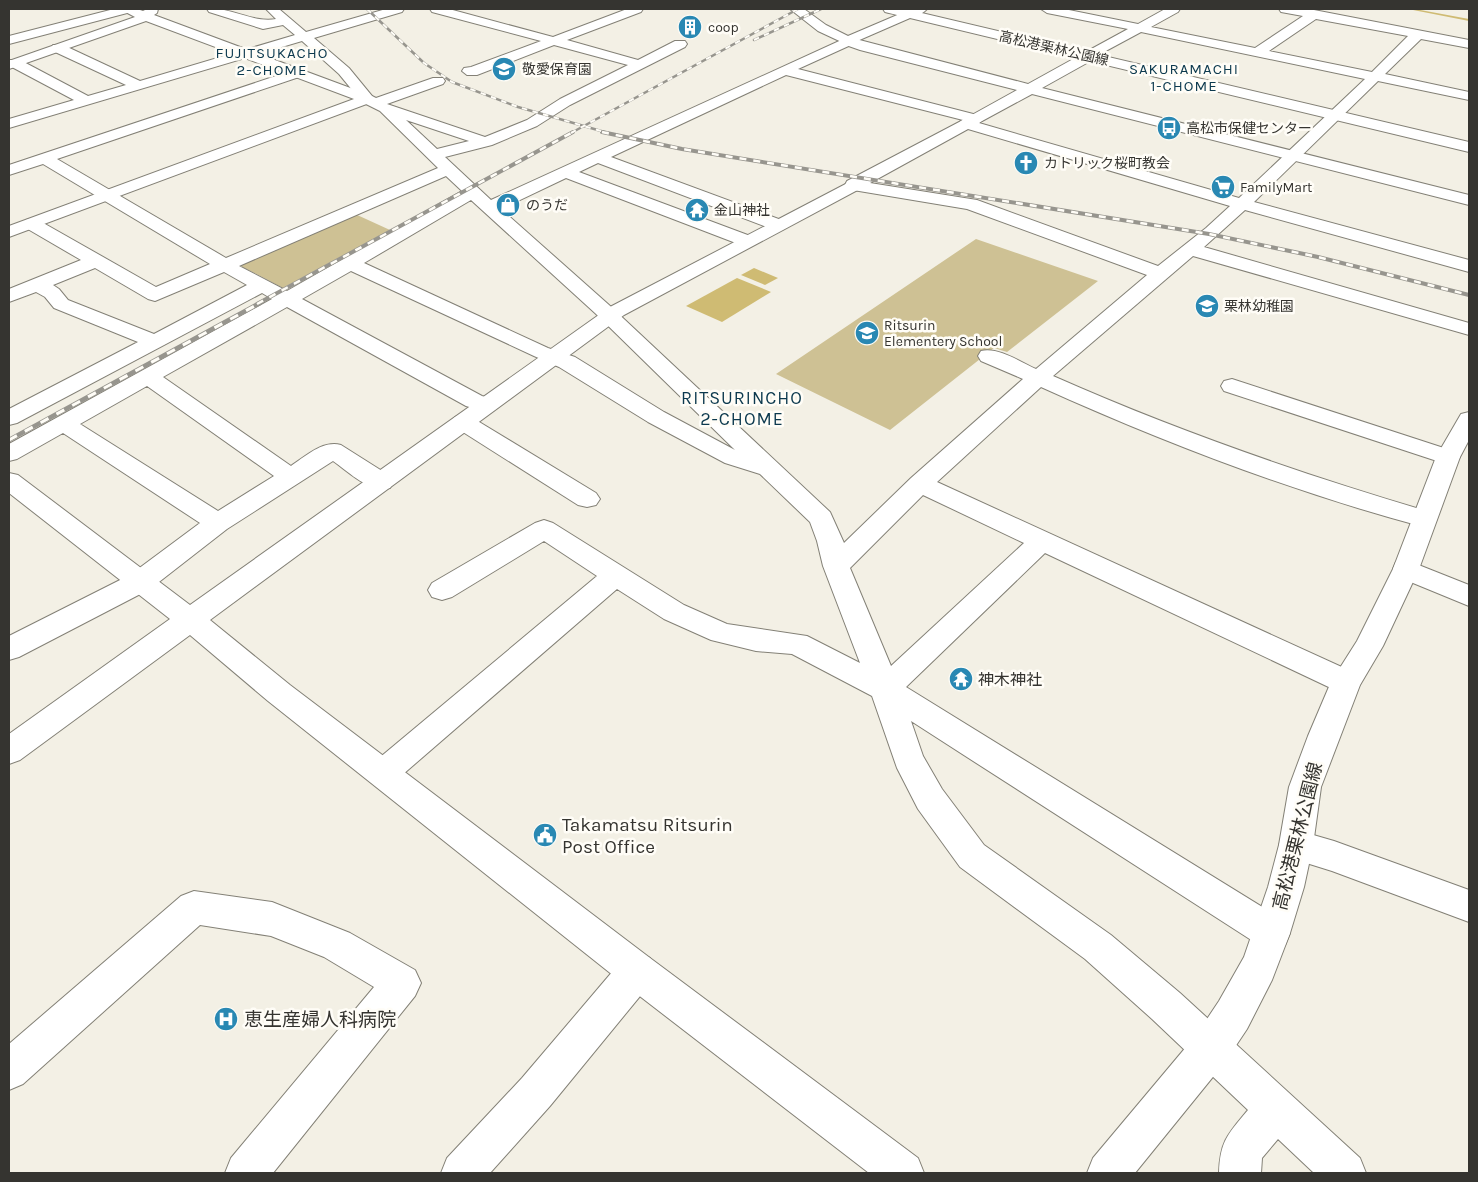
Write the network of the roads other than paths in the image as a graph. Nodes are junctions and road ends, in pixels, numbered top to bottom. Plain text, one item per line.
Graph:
1 (126, 9) edge
2 (213, 9) edge
3 (272, 9) edge
4 (354, 9) edge
5 (398, 9) edge
6 (436, 9) edge
7 (638, 9) edge
8 (796, 9) edge
9 (889, 9) edge
10 (1048, 9) edge
11 (1174, 9) edge
12 (1285, 9) edge
13 (596, 11) dead end
14 (915, 11) edge
15 (149, 12) edge
16 (1314, 14) junction
17 (619, 17) junction
18 (363, 19) junction
19 (285, 21) junction
20 (1139, 28) junction
21 (1418, 34) junction
22 (303, 36) junction
23 (9, 40) edge
24 (555, 41) junction
25 (848, 41) junction
26 (680, 44) dead end
27 (1469, 44) edge
28 (58, 48) junction
29 (1258, 52) junction
30 (245, 54) junction
31 (1089, 56) junction
32 (12, 64) edge
33 (639, 64) junction
34 (784, 70) junction
35 (469, 71) dead end
36 (297, 73) junction
37 (345, 73) junction
38 (1376, 76) junction
39 (319, 81) junction
40 (438, 81) dead end
41 (138, 85) junction
42 (1028, 88) junction
43 (1469, 96) edge
44 (86, 101) junction
45 (376, 103) junction
46 (1335, 115) junction
47 (971, 122) junction
48 (9, 124) edge
49 (486, 142) junction
50 (1469, 147) edge
51 (17, 153) dead end
52 (1294, 155) junction
53 (596, 157) junction
54 (39, 159) junction
55 (442, 162) junction
56 (9, 170) edge
57 (564, 172) junction
58 (856, 183) junction
59 (107, 196) junction
60 (481, 200) junction
61 (1469, 200) edge
62 (1242, 204) junction
63 (32, 224) junction
64 (778, 224) junction
65 (9, 232) edge
66 (747, 242) junction
67 (1190, 249) junction
68 (96, 261) junction
69 (350, 264) junction
70 (226, 266) junction
71 (1469, 266) edge
72 (1160, 273) junction
73 (37, 284) junction
74 (263, 285) junction
75 (9, 296) edge
76 (288, 298) junction
77 (609, 316) junction
78 (1469, 328) edge
79 (156, 342) junction
80 (554, 356) junction
81 (989, 356) dead end
82 (148, 377) junction
83 (1038, 378) junction
84 (1232, 386) dead end
85 (486, 405) junction
86 (9, 418) edge
87 (1469, 420) edge
88 (463, 422) junction
89 (65, 424) junction
90 (9, 454) edge
91 (1448, 457) junction
92 (769, 469) junction
93 (291, 477) junction
94 (9, 480) edge
95 (381, 482) junction
96 (920, 484) junction
97 (587, 499) dead end
98 (1424, 519) junction
99 (218, 523) junction
100 (1041, 542) junction
101 (836, 566) junction
102 (1406, 569) junction
103 (616, 575) junction
104 (140, 582) junction
105 (442, 590) dead end
106 (1469, 596) edge
107 (191, 620) junction
108 (9, 649) edge
109 (1346, 682) junction
110 (885, 689) junction
111 (9, 751) edge
112 (383, 773) junction
113 (1296, 845) junction
114 (1469, 906) edge
115 (1272, 933) junction
116 (637, 970) junction
117 (1211, 1048) junction
118 (9, 1070) edge
119 (1276, 1108) junction
120 (246, 1173) edge
121 (462, 1173) edge
122 (903, 1173) edge
123 (1108, 1173) edge
124 (1240, 1173) edge
125 (1345, 1173) edge

1 - 15 street
1 - 23 street
2 - 19 street
3 - 19 street
4 - 18 street
5 - 18 street
6 - 24 street
7 - 17 street
8 - 25 street
9 - 14 street, 高松港栗林公園線
10 - 20 street
11 - 20 street
12 - 16 street
13 - 17 street
14 - 25 street
14 - 31 street, 高松港栗林公園線
15 - 28 street
15 - 30 street
16 - 21 street
16 - 29 street
17 - 24 street
18 - 22 street
19 - 22 street
20 - 29 street
20 - 31 street
21 - 27 street
21 - 38 street
22 - 30 street
22 - 37 street
24 - 33 street
24 - 35 street
25 - 34 street
25 - 42 street
26 - 33 street
28 - 32 street
28 - 41 street
29 - 38 street
30 - 36 street
30 - 41 street
31 - 42 street
31 - 46 street, 高松港栗林公園線
32 - 44 street
33 - 49 street
34 - 47 street
34 - 53 street
36 - 39 street
36 - 54 street
37 - 39 street
37 - 45 street
38 - 43 street
38 - 46 street
39 - 45 street
40 - 45 street
41 - 44 street
42 - 47 street
42 - 52 street
44 - 48 street
45 - 49 street
45 - 55 street
45 - 59 street
46 - 50 street, 高松港栗林公園線
46 - 52 street
47 - 58 street
47 - 62 street
49 - 55 street
51 - 54 street
52 - 61 street
52 - 62 street
53 - 57 street
53 - 64 street
54 - 56 street
54 - 59 street
55 - 60 street
55 - 70 street
57 - 60 street
57 - 66 street
58 - 64 street
58 - 72 street
59 - 63 street
59 - 70 street
60 - 69 street
60 - 77 street
62 - 67 street
62 - 71 street
63 - 65 street
63 - 68 street
64 - 66 street
66 - 77 street
67 - 72 street
67 - 78 street
68 - 70 street
68 - 73 street
69 - 76 street
69 - 80 street
70 - 74 street
72 - 83 street
73 - 75 street
73 - 79 street
74 - 76 street
74 - 79 street
76 - 82 street
76 - 85 street
77 - 80 street
77 - 92 street
79 - 86 street
80 - 85 street
80 - 92 street
81 - 83 street
82 - 89 street
82 - 93 street
83 - 96 street
83 - 98 street
84 - 91 street
85 - 88 street
87 - 91 street, 高松港栗林公園線
88 - 95 street
88 - 97 street
89 - 90 street
89 - 99 street
91 - 98 street, 高松港栗林公園線
92 - 101 street
93 - 95 street
93 - 99 street
94 - 104 street
95 - 107 street
96 - 100 street
96 - 101 street
98 - 102 street, 高松港栗林公園線
99 - 104 street
100 - 109 street
100 - 110 street
101 - 110 street
102 - 106 street
102 - 109 street, 高松港栗林公園線
103 - 105 street
103 - 110 street
103 - 112 street
104 - 107 street
104 - 108 street
107 - 111 street
107 - 112 street
109 - 113 street, 高松港栗林公園線
110 - 115 street
110 - 117 street
112 - 116 street
113 - 114 street
113 - 115 street, 高松港栗林公園線
115 - 117 street, 高松港栗林公園線
116 - 121 street
116 - 122 street
117 - 119 street
117 - 123 street, 高松港栗林公園線
118 - 120 street
119 - 124 street
119 - 125 street

